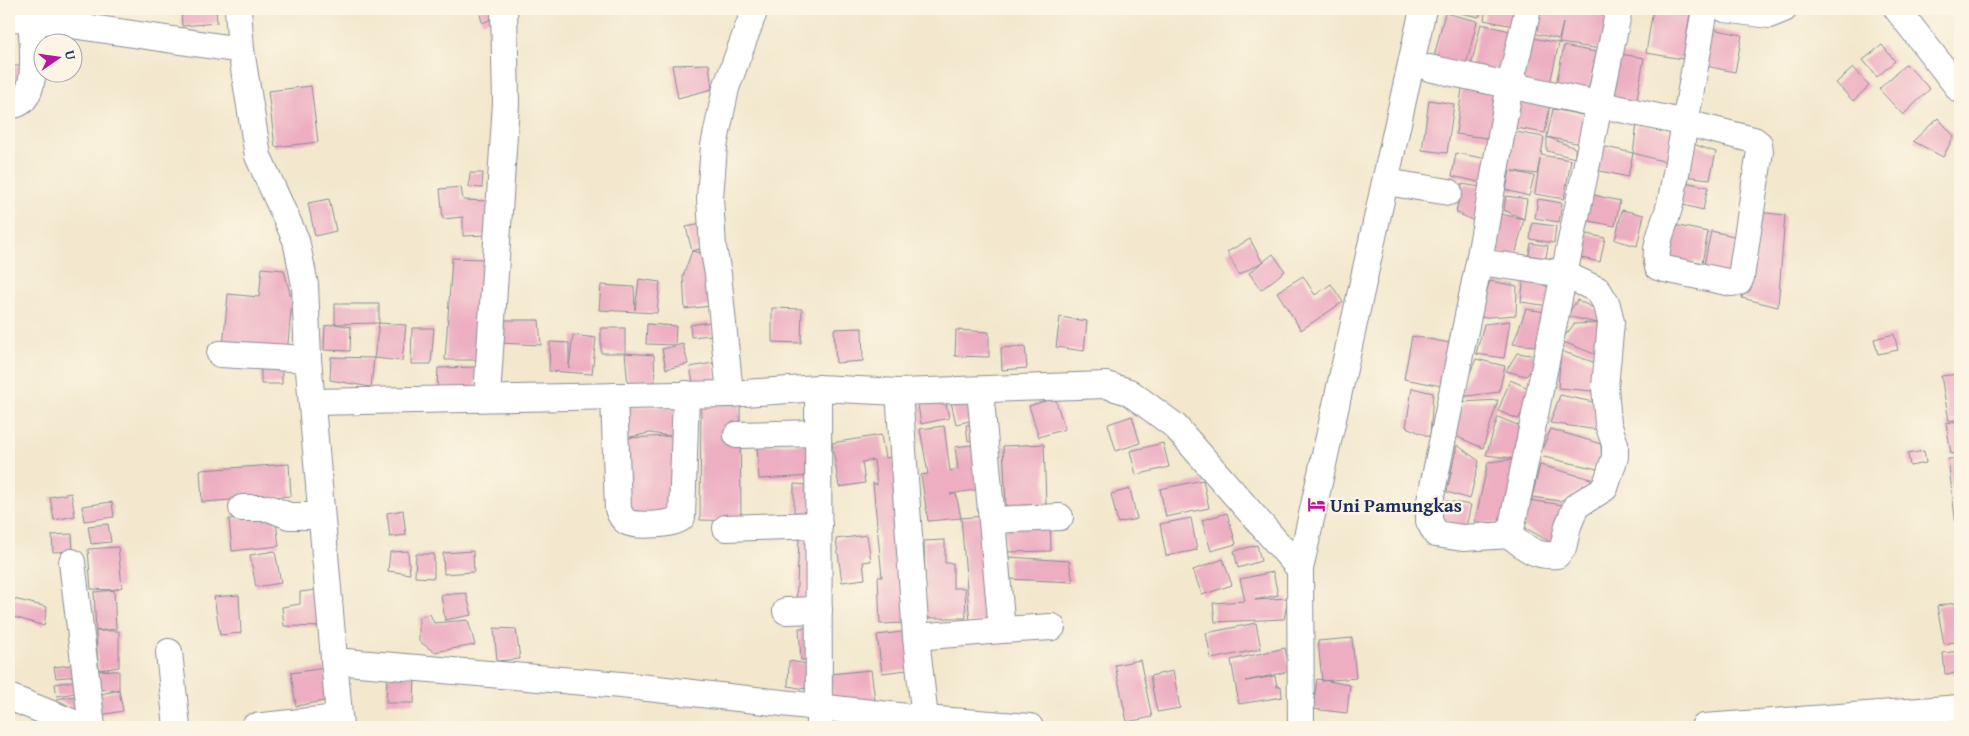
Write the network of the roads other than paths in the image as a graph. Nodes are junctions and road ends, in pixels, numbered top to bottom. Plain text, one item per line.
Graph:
1 (238, 9) edge
2 (504, 9) edge
3 (755, 9) edge
4 (1423, 9) edge
5 (1441, 9) edge
6 (1528, 9) edge
7 (1619, 9) edge
8 (1705, 9) edge
9 (1725, 9) edge
10 (1784, 9) edge
11 (1898, 9) edge
12 (24, 15) edge
13 (241, 50) junction
14 (1429, 68) junction
15 (1510, 85) junction
16 (1960, 90) edge
17 (1598, 104) junction
18 (9, 105) edge
19 (1420, 110) dead end
20 (1686, 123) junction
21 (1386, 182) junction
22 (1449, 192) dead end
23 (1479, 262) junction
24 (1564, 274) junction
25 (220, 354) dead end
26 (308, 359) junction
27 (818, 388) junction
28 (980, 390) junction
29 (899, 392) junction
30 (686, 394) junction
31 (730, 394) junction
32 (614, 396) junction
33 (487, 397) junction
34 (312, 402) junction
35 (818, 433) junction
36 (737, 435) dead end
37 (242, 508) dead end
38 (322, 516) junction
39 (1060, 517) dead end
40 (993, 520) junction
41 (819, 525) junction
42 (726, 528) dead end
43 (1510, 534) junction
44 (72, 562) dead end
45 (1300, 569) junction
46 (786, 610) dead end
47 (819, 610) junction
48 (1052, 627) dead end
49 (1002, 630) junction
50 (916, 637) junction
51 (169, 652) dead end
52 (334, 661) junction
53 (1960, 708) edge
54 (22, 710) edge
55 (820, 718) edge
56 (925, 719) junction
57 (339, 723) edge
58 (1784, 724) edge
59 (84, 727) edge
60 (92, 727) edge
61 (177, 727) edge
62 (254, 727) edge
63 (1030, 727) edge
64 (1301, 727) edge
65 (1704, 727) edge

1 - 13 street
2 - 33 street
3 - 31 street
4 - 21 street
5 - 14 street
6 - 15 street
7 - 17 street
8 - 20 street
9 - 10 street
11 - 16 street
12 - 13 street
12 - 18 street
13 - 26 street
14 - 15 street
14 - 19 street
15 - 17 street
15 - 23 street
17 - 20 street
17 - 24 street
20 - 20 street
21 - 22 street
21 - 45 street
23 - 24 street
23 - 43 street
24 - 43 street
24 - 43 street
25 - 26 street
26 - 34 street
27 - 29 street
27 - 31 street
27 - 35 street
28 - 29 street
28 - 40 street
28 - 45 street
29 - 50 street
30 - 31 street
30 - 32 street
30 - 32 street
32 - 33 street
33 - 34 street
34 - 38 street
35 - 36 street
35 - 41 street
37 - 38 street
38 - 52 street
39 - 40 street
40 - 49 street
41 - 42 street
41 - 47 street
44 - 60 street
45 - 64 street
46 - 47 street
47 - 55 street
48 - 49 street
49 - 50 street
50 - 56 street
51 - 61 street
52 - 55 street
52 - 57 street
53 - 58 street
54 - 59 street
55 - 56 street
56 - 63 street
57 - 62 street
58 - 65 street

